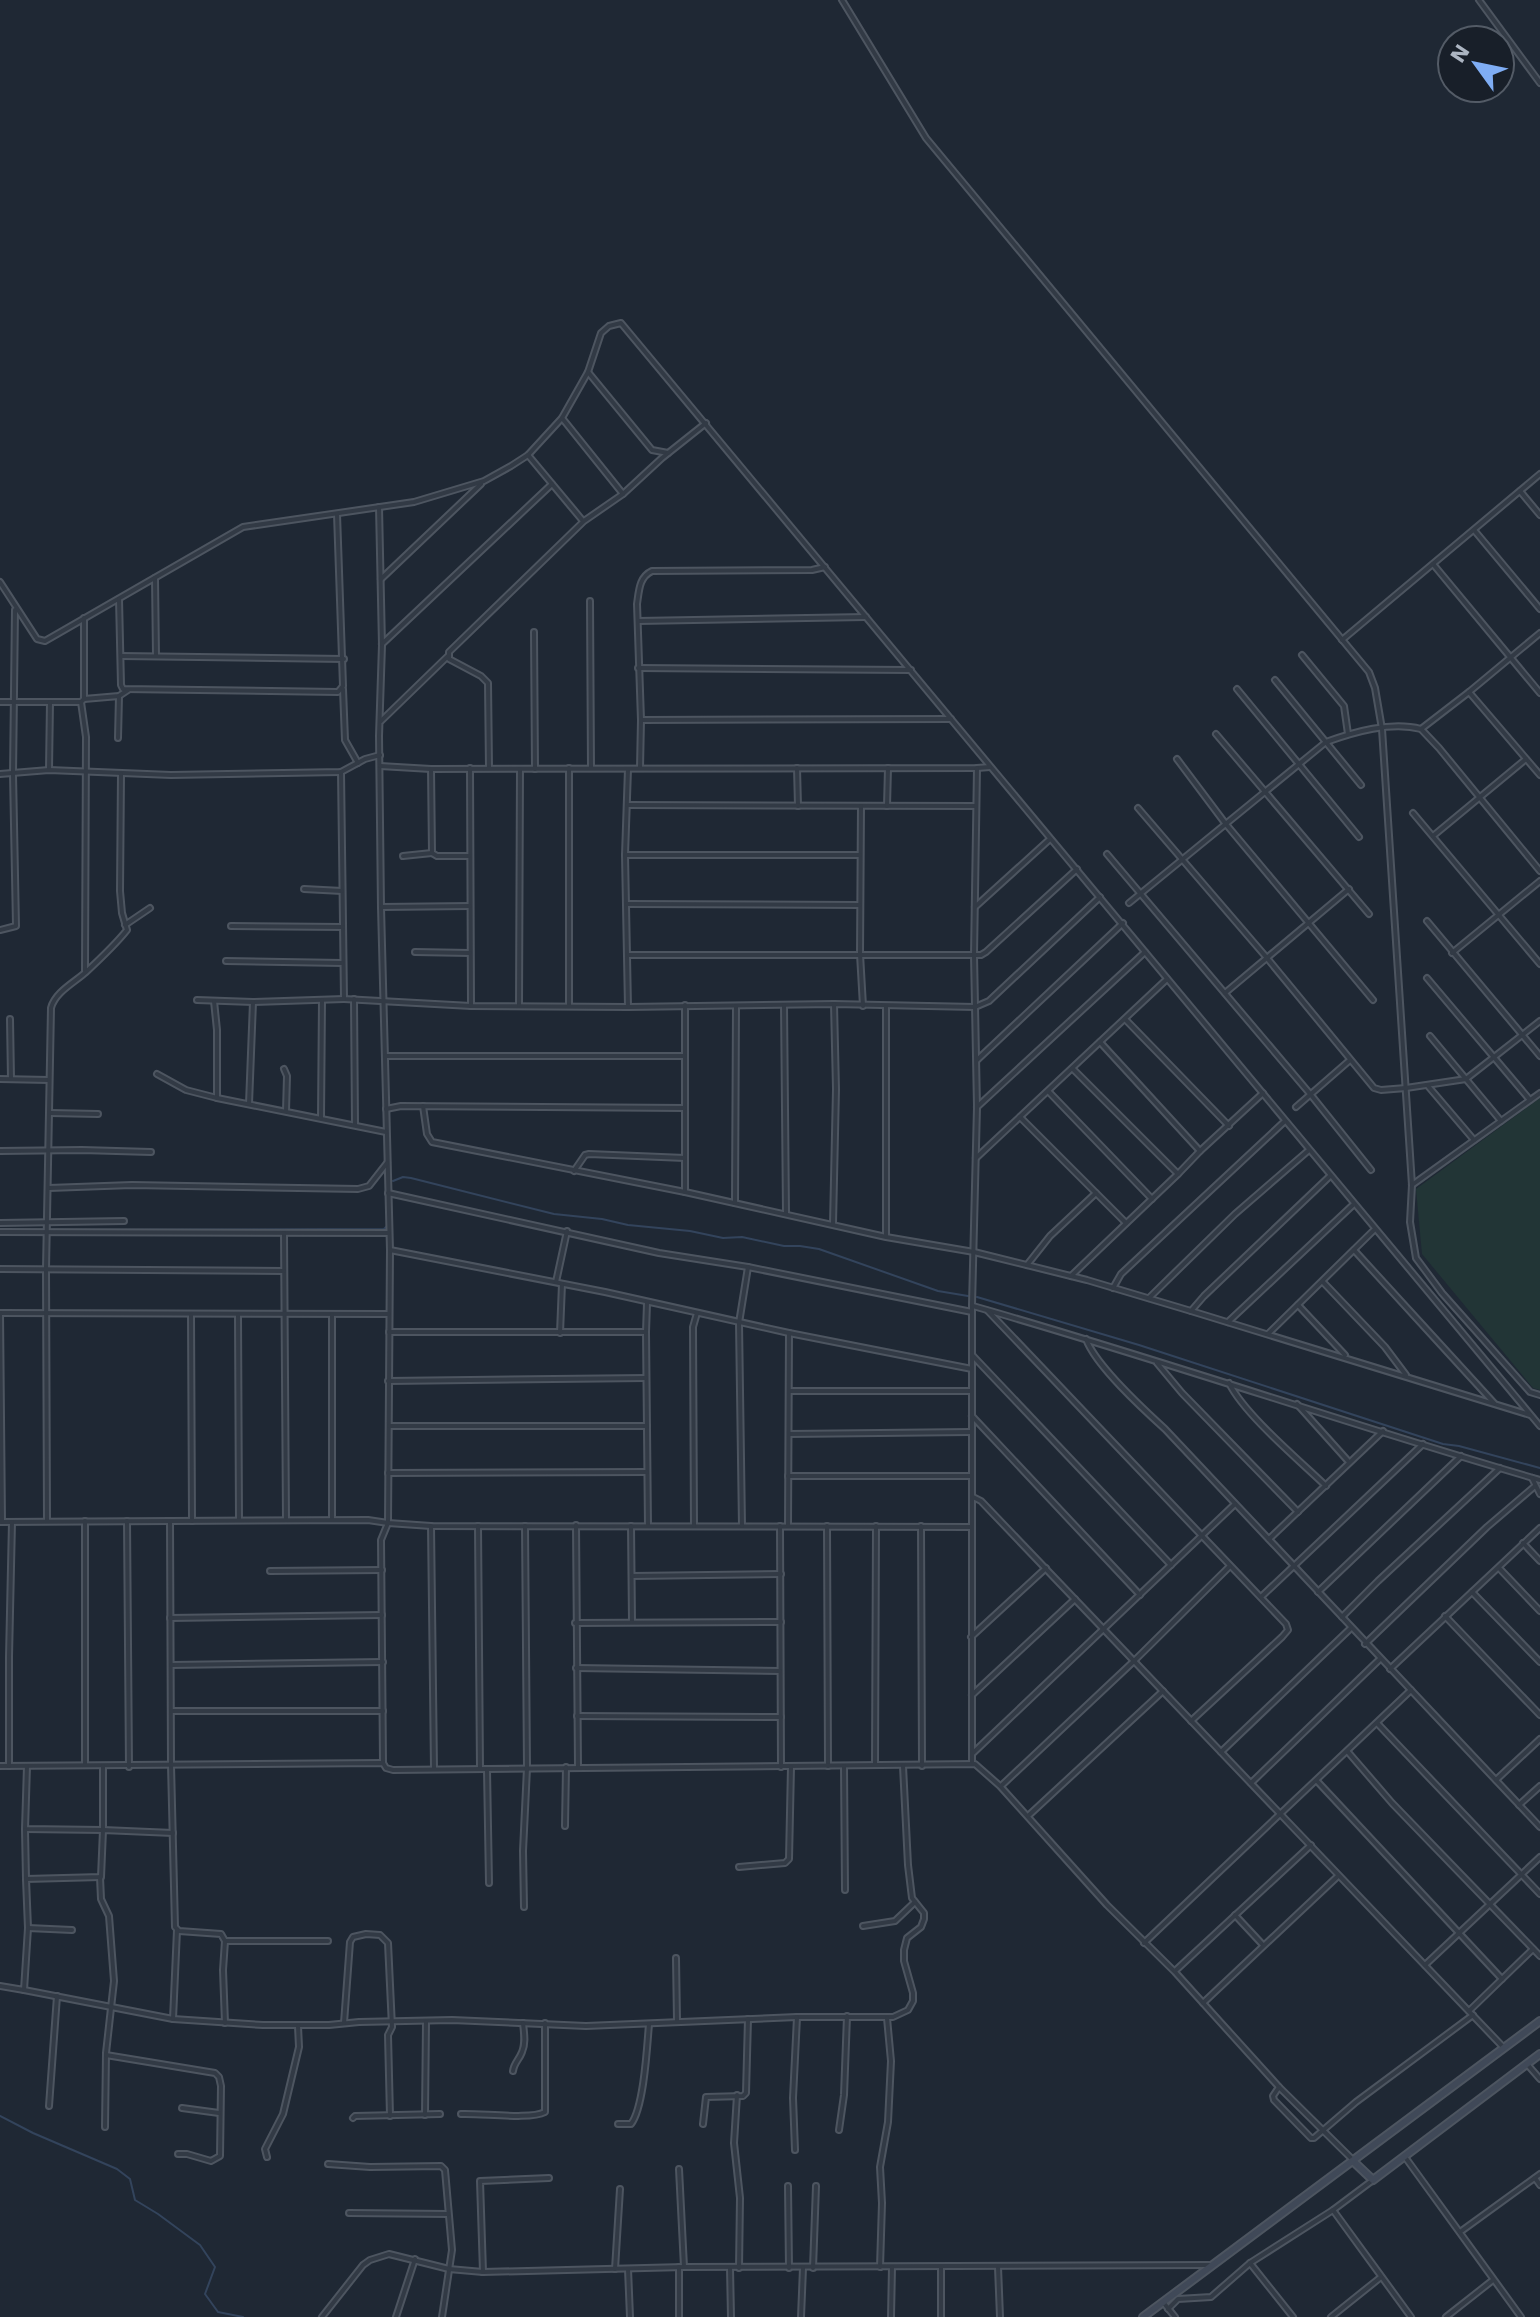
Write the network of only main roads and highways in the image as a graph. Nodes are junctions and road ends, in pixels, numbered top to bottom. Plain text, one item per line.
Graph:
1 (1540, 2021) edge
2 (1540, 2054) edge
3 (1353, 2161) junction
4 (1143, 2317) edge

1 - 3 main road
2 - 3 main road
3 - 4 main road

